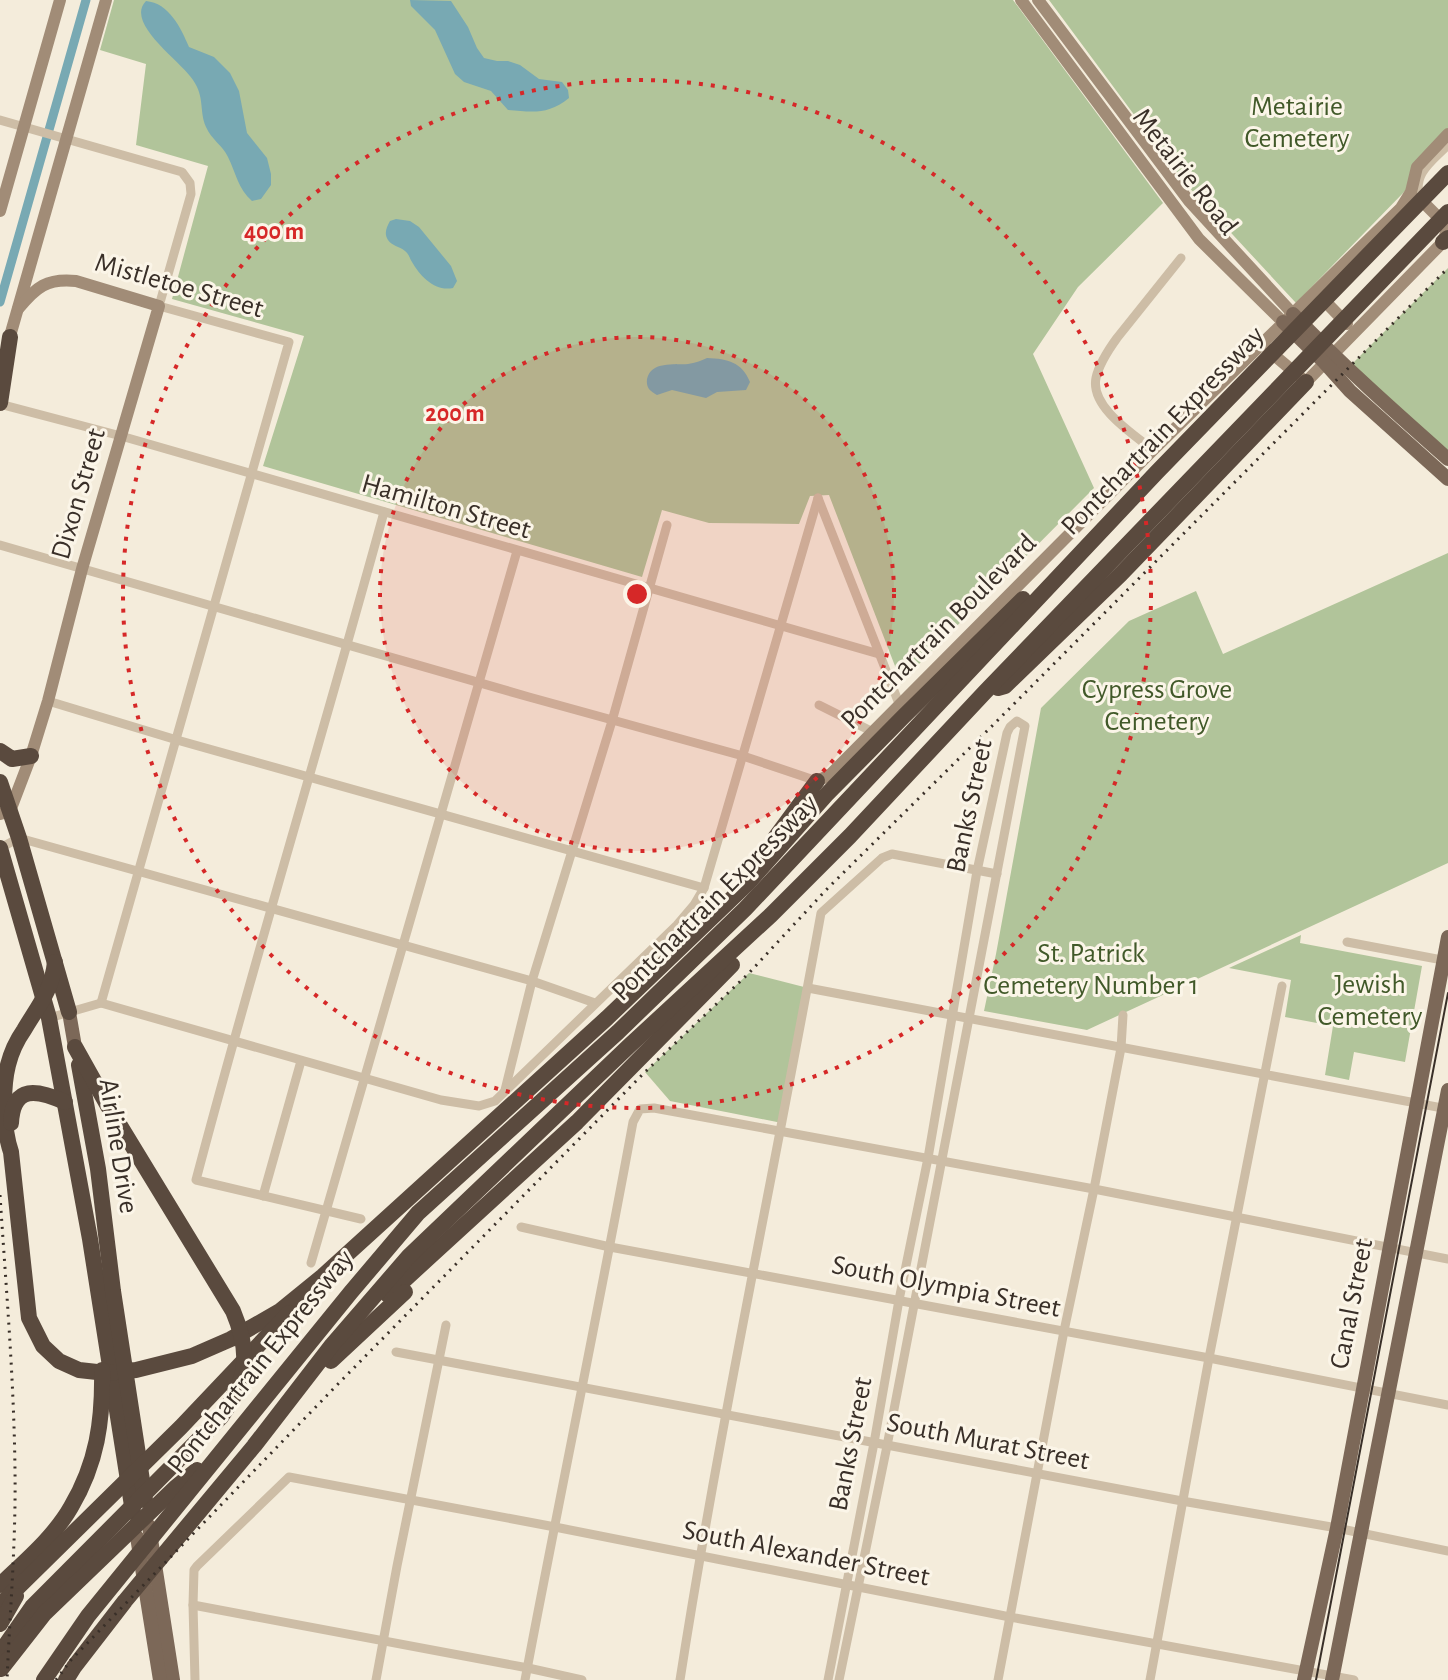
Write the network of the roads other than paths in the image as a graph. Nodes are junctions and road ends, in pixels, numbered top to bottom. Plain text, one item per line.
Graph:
1 (60, 0) edge
2 (106, 0) edge
3 (1021, 0) edge
4 (1038, 0) edge
5 (0, 120) edge
6 (27, 129) junction
7 (1448, 134) edge
8 (62, 139) junction
9 (1448, 145) edge
10 (1448, 173) edge
11 (1414, 200) junction
12 (0, 211) edge
13 (1448, 212) edge
14 (1213, 226) junction
15 (1199, 239) junction
16 (1445, 240) edge
17 (1181, 258) dead end
18 (1316, 292) junction
19 (159, 306) junction
20 (18, 309) junction
21 (1288, 318) junction
22 (1354, 332) junction
23 (10, 337) junction
24 (1262, 344) junction
25 (1328, 358) junction
26 (0, 372) edge
27 (1306, 382) junction
28 (0, 404) edge
29 (121, 436) junction
30 (1153, 450) junction
31 (1448, 459) edge
32 (251, 474) junction
33 (1448, 479) edge
34 (384, 512) junction
35 (667, 525) dead end
36 (0, 545) edge
37 (517, 551) junction
38 (1079, 555) junction
39 (82, 569) junction
40 (648, 588) junction
41 (215, 607) junction
42 (780, 626) junction
43 (347, 645) junction
44 (879, 654) junction
45 (479, 682) junction
46 (985, 692) junction
47 (48, 701) junction
48 (819, 705) dead end
49 (900, 706) junction
50 (612, 721) junction
51 (873, 732) junction
52 (177, 740) junction
53 (0, 751) edge
54 (31, 756) junction
55 (743, 756) junction
56 (309, 777) junction
57 (817, 781) junction
58 (0, 782) edge
59 (991, 807) junction
60 (1009, 810) junction
61 (5, 813) edge
62 (441, 814) junction
63 (19, 838) junction
64 (0, 848) edge
65 (572, 853) junction
66 (139, 871) junction
67 (977, 871) junction
68 (997, 874) junction
69 (704, 888) junction
70 (271, 907) junction
71 (771, 915) junction
72 (1448, 937) edge
73 (1347, 942) dead end
74 (404, 945) junction
75 (678, 951) junction
76 (1446, 960) edge
77 (55, 962) junction
78 (532, 981) junction
79 (1282, 986) dead end
80 (808, 988) junction
81 (44, 998) junction
82 (101, 1003) junction
83 (595, 1003) junction
84 (69, 1012) junction
85 (953, 1015) junction
86 (1123, 1015) dead end
87 (49, 1018) junction
88 (970, 1018) junction
89 (233, 1040) junction
90 (75, 1047) junction
91 (1121, 1048) junction
92 (301, 1061) junction
93 (1265, 1075) junction
94 (365, 1079) junction
95 (1448, 1090) edge
96 (504, 1093) junction
97 (65, 1102) junction
98 (1417, 1103) junction
99 (1446, 1109) edge
100 (780, 1131) junction
101 (1409, 1144) junction
102 (1436, 1150) junction
103 (11, 1152) junction
104 (928, 1158) junction
105 (942, 1161) junction
106 (1094, 1189) junction
107 (263, 1196) junction
108 (497, 1196) junction
109 (327, 1211) junction
110 (1237, 1218) junction
111 (361, 1219) dead end
112 (521, 1227) dead end
113 (98, 1238) junction
114 (610, 1247) junction
115 (1389, 1247) junction
116 (1416, 1253) junction
117 (1448, 1259) edge
118 (311, 1263) dead end
119 (752, 1274) junction
120 (323, 1276) junction
121 (899, 1300) junction
122 (100, 1301) junction
123 (915, 1303) junction
124 (446, 1325) dead end
125 (1064, 1331) junction
126 (396, 1352) dead end
127 (1209, 1358) junction
128 (438, 1360) junction
129 (581, 1387) junction
130 (1363, 1389) junction
131 (1388, 1394) junction
132 (1448, 1405) edge
133 (725, 1414) junction
134 (874, 1443) junction
135 (887, 1446) junction
136 (1349, 1461) junction
137 (1373, 1466) junction
138 (1037, 1474) junction
139 (411, 1500) junction
140 (1182, 1501) junction
141 (555, 1527) junction
142 (1337, 1528) junction
143 (143, 1531) junction
144 (1360, 1533) junction
145 (1448, 1551) edge
146 (699, 1555) junction
147 (24, 1581) junction
148 (156, 1581) junction
149 (846, 1584) junction
150 (0, 1585) edge
151 (858, 1586) junction
152 (49, 1589) junction
153 (0, 1605) edge
154 (193, 1605) junction
155 (1010, 1617) junction
156 (0, 1624) edge
157 (384, 1642) junction
158 (1158, 1645) junction
159 (0, 1653) edge
160 (528, 1668) junction
161 (0, 1670) edge
162 (1305, 1675) edge
163 (1332, 1678) edge
164 (44, 1680) edge
165 (66, 1680) edge
166 (160, 1680) edge
167 (173, 1680) edge
168 (195, 1680) edge
169 (376, 1680) edge
170 (525, 1680) edge
171 (582, 1680) edge
172 (680, 1680) edge
173 (828, 1680) edge
174 (839, 1680) edge
175 (998, 1680) edge
176 (1150, 1680) edge
177 (1354, 1680) edge

1 - 6 street
2 - 8 street
3 - 15 street, Metairie Road
4 - 14 street, Metairie Road
5 - 6 street
6 - 8 street
6 - 12 street
7 - 11 street, Pontchartrain Boulevard
8 - 19 street, Dixon Street
8 - 20 street
9 - 11 street, Pontchartrain Boulevard
10 - 38 highway, Pontchartrain Expressway
11 - 16 street
11 - 18 street, Pontchartrain Boulevard
13 - 46 highway, Pontchartrain Expressway
14 - 15 street
14 - 21 street, Metairie Road
15 - 21 street, Metairie Road
16 - 22 street
17 - 30 street
18 - 21 street, Pontchartrain Boulevard
18 - 22 street
19 - 20 street, Mistletoe Street
19 - 29 street, Dixon Street
19 - 32 street, Mistletoe Street
20 - 23 street
21 - 24 street, Pontchartrain Boulevard
21 - 25 main road, Metairie Road
22 - 25 street
23 - 26 street
23 - 28 highway
24 - 27 street
24 - 30 street, Pontchartrain Boulevard
25 - 27 street
25 - 31 main road
25 - 33 main road
27 - 46 highway
28 - 29 street, Hamilton Street
29 - 32 street, Hamilton Street
29 - 39 street, Dixon Street
30 - 49 street, Pontchartrain Boulevard
32 - 34 street, Hamilton Street
32 - 41 street
34 - 37 street, Hamilton Street
34 - 43 street
35 - 40 street
36 - 39 street
37 - 40 street, Hamilton Street
37 - 45 street
38 - 75 highway
38 - 164 highway, Pontchartrain Expressway
39 - 41 street
39 - 47 street, Dixon Street
40 - 42 street, Hamilton Street
40 - 50 street
41 - 43 street
41 - 52 street
42 - 44 street, Hamilton Street
42 - 44 street
42 - 55 street
43 - 45 street
43 - 56 street
44 - 49 street
45 - 50 street
45 - 62 street
46 - 71 highway, Pontchartrain Expressway
47 - 52 street
47 - 54 street, Dixon Street
48 - 51 street
49 - 51 street, Pontchartrain Boulevard
50 - 55 street
50 - 65 street
51 - 57 street, Pontchartrain Boulevard
52 - 56 street
52 - 66 street
53 - 54 highway
54 - 61 street, Dixon Street
55 - 57 street
55 - 69 street
56 - 62 street
56 - 70 street
57 - 75 highway
58 - 61 highway, Airline Drive
59 - 60 street
59 - 60 street, Banks Street
59 - 67 street, Banks Street
60 - 68 street, Banks Street
61 - 63 highway, Airline Drive
62 - 65 street
62 - 74 street
63 - 64 street
63 - 66 street
63 - 77 highway, Airline Drive
64 - 81 highway, Airline Drive
65 - 69 street
65 - 78 street
66 - 70 street
66 - 82 street
67 - 68 street
67 - 80 street
67 - 85 street, Banks Street
68 - 88 street, Banks Street
69 - 83 street
70 - 74 street
70 - 89 street
71 - 108 highway
71 - 165 highway, Pontchartrain Expressway
72 - 76 main road, Canal Street
73 - 76 street
74 - 78 street
74 - 94 street
75 - 120 highway
76 - 98 main road, Canal Street
77 - 81 highway
77 - 84 highway, Airline Drive
78 - 83 street
78 - 96 street
79 - 93 street
80 - 85 street
80 - 100 street
81 - 87 highway, Airline Drive
81 - 103 highway
82 - 84 street
82 - 89 street
83 - 96 street
84 - 87 street
84 - 90 main road, Airline Drive
85 - 88 street
85 - 104 street, Banks Street
86 - 91 street
87 - 97 highway, Airline Drive
88 - 91 street
88 - 105 street, Banks Street
89 - 92 street
89 - 107 street
90 - 113 highway, Airline Drive
90 - 152 highway
91 - 93 street
91 - 106 street
92 - 94 street
92 - 107 street
93 - 98 street
93 - 110 street
94 - 96 street
94 - 109 street
95 - 99 main road, Canal Street
97 - 103 highway
97 - 113 highway, Airline Drive
98 - 99 street
98 - 101 main road, Canal Street
99 - 102 main road, Canal Street
100 - 104 street
100 - 114 street
100 - 119 street
101 - 102 main road
101 - 115 main road, Canal Street
102 - 116 main road, Canal Street
103 - 120 highway
104 - 105 street
104 - 121 street, Banks Street
105 - 106 street
105 - 123 street, Banks Street
106 - 110 street
106 - 125 street
107 - 109 street
108 - 148 highway
108 - 161 highway
109 - 111 street
109 - 118 street
110 - 115 street
110 - 127 street
112 - 114 street, South Olympia Street
113 - 122 highway, Airline Drive
113 - 143 highway, Airline Drive
114 - 119 street, South Olympia Street
114 - 129 street
115 - 116 street
115 - 130 main road, Canal Street
116 - 117 street
116 - 131 main road, Canal Street
119 - 121 street, South Olympia Street
119 - 133 street
120 - 147 highway
121 - 123 street, South Olympia Street
121 - 134 street, Banks Street
122 - 143 highway, Airline Drive
122 - 150 highway
123 - 125 street, South Olympia Street
123 - 135 street, Banks Street
124 - 128 street
125 - 127 street, South Olympia Street
125 - 138 street
126 - 128 street, South Murat Street
127 - 130 street, South Olympia Street
127 - 140 street
128 - 129 street, South Murat Street
128 - 139 street
129 - 133 street, South Murat Street
129 - 141 street
130 - 131 street, South Olympia Street
130 - 136 main road, Canal Street
131 - 132 street, South Olympia Street
131 - 137 main road, Canal Street
133 - 134 street, South Murat Street
133 - 146 street
134 - 135 street, South Murat Street
134 - 149 street, Banks Street
135 - 138 street, South Murat Street
135 - 151 street, Banks Street
136 - 137 main road
136 - 142 main road, Canal Street
137 - 144 main road, Canal Street
138 - 140 street, South Murat Street
138 - 155 street
139 - 141 street, South Alexander Street
139 - 154 street, South Alexander Street
139 - 157 street
140 - 142 street, South Murat Street
140 - 158 street
141 - 146 street, South Alexander Street
141 - 160 street
142 - 144 street, South Murat Street
142 - 162 main road, Canal Street
143 - 148 main road
143 - 166 main road
144 - 145 street, South Murat Street
144 - 163 main road, Canal Street
146 - 149 street, South Alexander Street
146 - 172 street
147 - 153 highway
147 - 156 highway
148 - 167 main road
149 - 151 street, South Alexander Street
149 - 173 street, Banks Street
151 - 155 street, South Alexander Street
151 - 174 street, Banks Street
152 - 159 highway
152 - 161 highway
154 - 157 street
154 - 168 street
155 - 158 street, South Alexander Street
155 - 175 street
157 - 160 street
157 - 169 street
158 - 162 street, South Alexander Street
158 - 176 street
160 - 170 street
160 - 171 street
162 - 163 street, South Alexander Street
163 - 177 street, South Alexander Street

